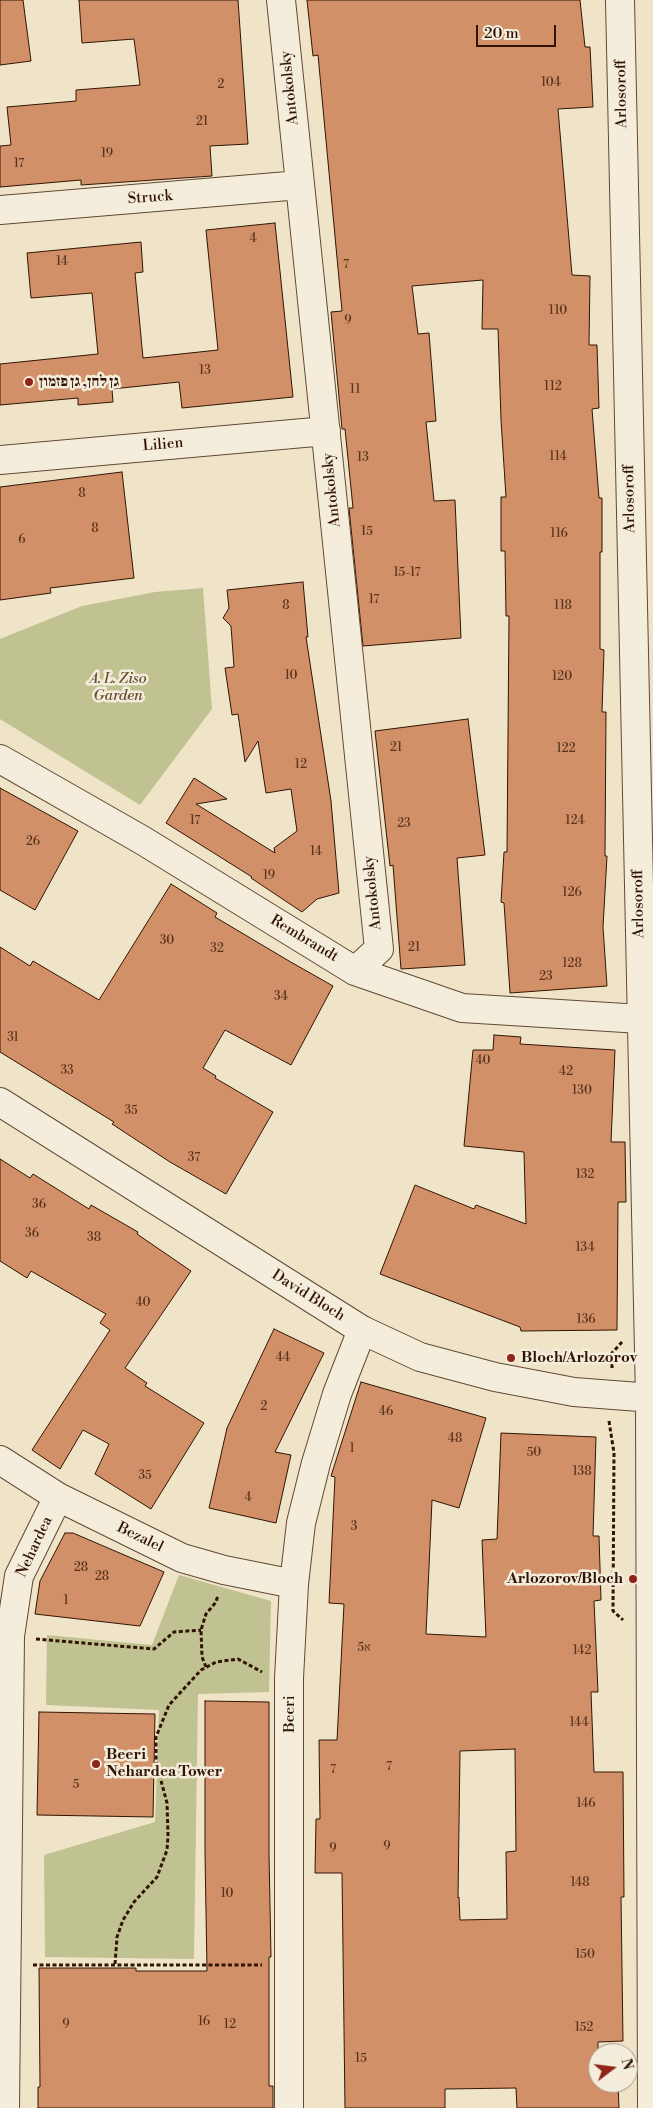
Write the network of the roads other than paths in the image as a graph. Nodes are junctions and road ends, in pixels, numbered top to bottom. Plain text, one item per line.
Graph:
1 (281, 0) edge
2 (620, 0) edge
3 (300, 185) junction
4 (0, 210) edge
5 (326, 430) junction
6 (0, 460) edge
7 (0, 759) edge
8 (355, 971) junction
9 (641, 1019) junction
10 (0, 1102) edge
11 (362, 1330) junction
12 (651, 1398) edge
13 (0, 1460) edge
14 (58, 1497) junction
15 (294, 1584) junction
16 (5, 2108) edge
17 (289, 2108) edge
18 (652, 2108) edge

1 - 3 street, Antokolsky
2 - 9 street, Arlosoroff
3 - 4 street, Struck
3 - 5 street, Antokolsky
5 - 6 street, Lilien
5 - 8 street, Antokolsky
7 - 8 street, Rembrandt
8 - 9 street, Rembrandt
9 - 12 street, Arlosoroff
10 - 11 street, David Bloch
11 - 12 street, David Bloch
11 - 15 street, Beeri
12 - 18 street, Arlosoroff
13 - 14 street, Bezalel
14 - 15 street, Bezalel
14 - 16 street, Nehardea
15 - 17 street, Beeri

